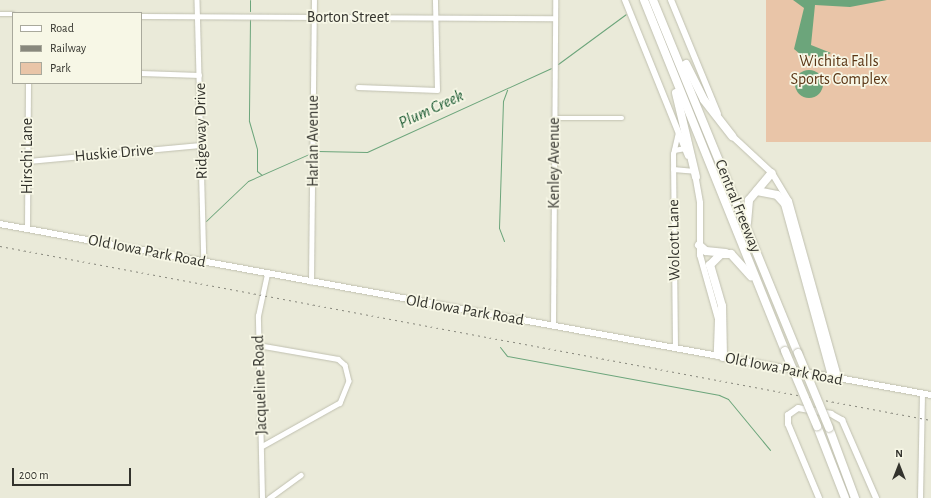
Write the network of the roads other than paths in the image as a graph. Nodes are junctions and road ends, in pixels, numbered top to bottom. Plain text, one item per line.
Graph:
1 (197, 0) edge
2 (314, 0) edge
3 (435, 0) edge
4 (555, 0) edge
5 (625, 0) edge
6 (644, 0) edge
7 (653, 0) edge
8 (671, 0) edge
9 (0, 14) edge
10 (12, 14) edge
11 (142, 16) edge
12 (198, 16) junction
13 (314, 17) junction
14 (436, 18) junction
15 (555, 18) junction
16 (670, 38) junction
17 (142, 73) edge
18 (200, 75) junction
19 (28, 84) edge
20 (676, 84) junction
21 (358, 87) dead end
22 (554, 118) junction
23 (622, 118) dead end
24 (678, 132) junction
25 (732, 136) junction
26 (200, 145) junction
27 (685, 148) junction
28 (674, 150) junction
29 (28, 161) junction
30 (673, 169) junction
31 (772, 173) junction
32 (695, 174) junction
33 (757, 191) junction
34 (0, 224) edge
35 (27, 229) junction
36 (748, 230) junction
37 (699, 245) junction
38 (728, 253) junction
39 (204, 262) junction
40 (267, 274) junction
41 (311, 282) junction
42 (758, 285) junction
43 (553, 326) junction
44 (258, 345) junction
45 (675, 348) junction
46 (720, 357) junction
47 (836, 380) junction
48 (922, 394) junction
49 (931, 395) edge
50 (263, 446) junction
51 (835, 472) junction
52 (301, 474) dead end
53 (855, 497) edge
54 (262, 498) edge
55 (269, 498) edge
56 (819, 498) edge
57 (841, 498) edge
58 (845, 498) edge
59 (876, 498) edge
60 (920, 498) edge

1 - 12 street, Ridgeway Drive
2 - 13 street, Harlan Avenue
3 - 14 street
4 - 15 street, Kenley Avenue
5 - 24 main road, Central Freeway
6 - 20 highway, Central Freeway
7 - 16 highway, Central Freeway
8 - 25 main road, Central Freeway
9 - 10 street
11 - 12 street, Borton Street
12 - 13 street, Borton Street
12 - 18 street, Ridgeway Drive
13 - 14 street, Borton Street
13 - 41 street, Harlan Avenue
14 - 15 street, Borton Street
14 - 21 street
15 - 22 street, Kenley Avenue
16 - 25 highway
16 - 36 highway, Central Freeway
17 - 18 street
18 - 26 street, Ridgeway Drive
19 - 29 street, Hirschi Lane
20 - 32 highway
20 - 42 highway, Central Freeway
22 - 23 street
22 - 43 street, Kenley Avenue
24 - 27 main road, Central Freeway
24 - 28 street, Wolcott Lane
25 - 31 main road, Central Freeway
26 - 29 street, Huskie Drive
26 - 39 street, Ridgeway Drive
27 - 28 street
27 - 32 main road, Central Freeway
28 - 30 street, Wolcott Lane
29 - 35 street, Hirschi Lane
30 - 32 street
30 - 45 street, Wolcott Lane
31 - 33 highway
31 - 47 main road, Central Freeway
32 - 37 main road, Central Freeway
33 - 36 highway
33 - 47 highway
34 - 35 main road, Old Iowa Park Road
35 - 39 main road, Old Iowa Park Road
36 - 53 highway, Central Freeway, bridge
37 - 38 highway
37 - 46 main road, Central Freeway
38 - 42 highway
38 - 46 highway
39 - 40 main road, Old Iowa Park Road
40 - 41 main road, Old Iowa Park Road
40 - 44 street, Jacqueline Road
41 - 43 main road, Old Iowa Park Road
42 - 51 highway, Central Freeway, bridge
43 - 45 main road, Old Iowa Park Road
44 - 50 street, Jacqueline Road
44 - 50 street
45 - 46 main road, Old Iowa Park Road
46 - 47 main road, Old Iowa Park Road
47 - 48 main road, Old Iowa Park Road
48 - 49 main road, Old Iowa Park Road
48 - 60 street
50 - 54 street, Jacqueline Road
51 - 57 highway
51 - 58 highway, Central Freeway
52 - 55 street
56 - 59 main road

